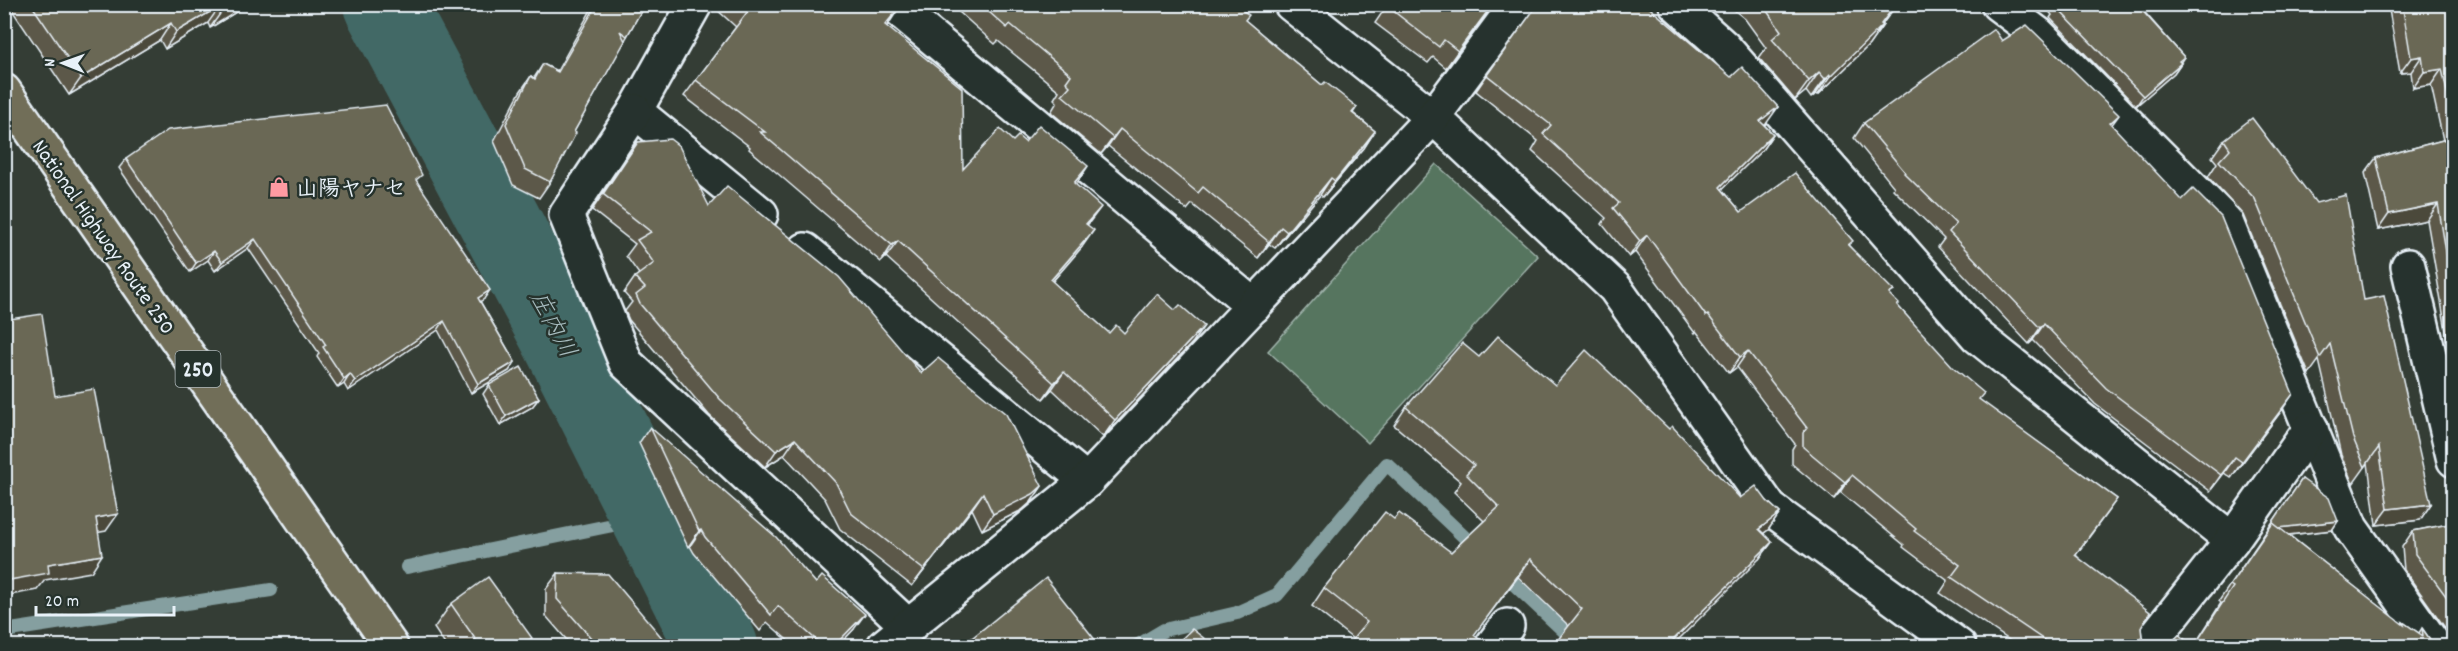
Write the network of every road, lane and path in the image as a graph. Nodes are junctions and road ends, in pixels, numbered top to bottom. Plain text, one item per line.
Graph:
1 (694, 4) edge
2 (892, 4) edge
3 (1291, 4) edge
4 (1517, 4) edge
5 (1676, 4) edge
6 (1998, 4) edge
7 (4, 92) edge
8 (635, 111) junction
9 (1433, 117) junction
10 (2409, 266) dead end
11 (1254, 306) junction
12 (2311, 428) junction
13 (2454, 460) edge
14 (1087, 481) junction
15 (2232, 540) junction
16 (896, 637) edge
17 (391, 646) edge
18 (1959, 646) edge
19 (2148, 646) edge
20 (2435, 646) edge

1 - 8 street
2 - 11 street
3 - 9 street
4 - 9 street
5 - 15 street
6 - 12 street
7 - 17 highway, National Highway Route 250 / 250
8 - 14 street
8 - 16 street
9 - 11 street
9 - 18 street
10 - 13 street
11 - 14 street
12 - 15 street
12 - 20 street
14 - 16 street
15 - 19 street

